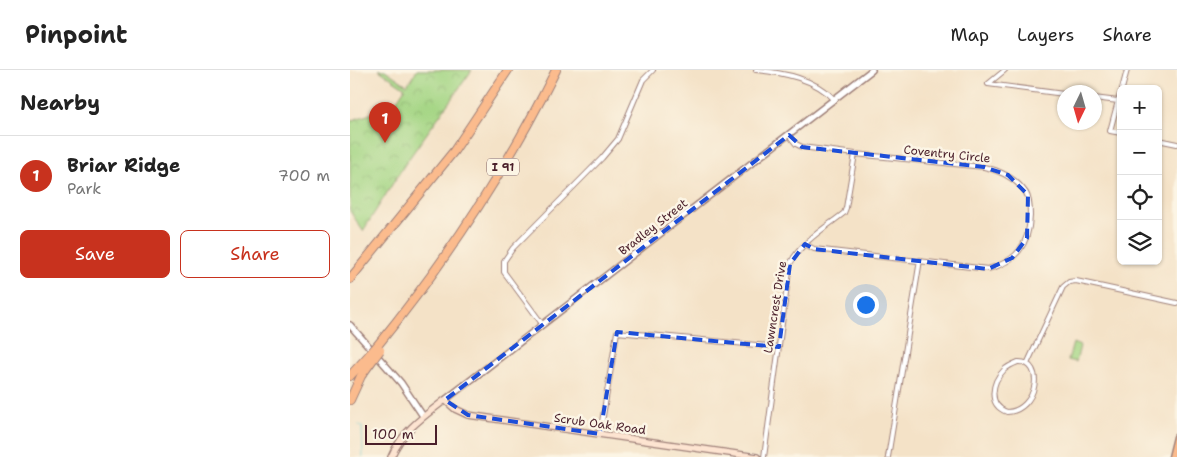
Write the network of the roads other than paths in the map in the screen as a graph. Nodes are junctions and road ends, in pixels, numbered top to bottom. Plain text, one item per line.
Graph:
1 (508, 70) edge
2 (556, 70) edge
3 (652, 70) edge
4 (756, 70) edge
5 (872, 70) edge
6 (1005, 70) edge
7 (1127, 70) edge
8 (1122, 85) edge
9 (1057, 93) edge
10 (1102, 99) edge
11 (835, 100) junction
12 (1117, 101) edge
13 (1117, 105) edge
14 (1117, 132) edge
15 (789, 135) junction
16 (1162, 141) edge
17 (1177, 144) edge
18 (855, 154) junction
19 (805, 244) junction
20 (920, 260) junction
21 (350, 280) edge
22 (1177, 303) edge
23 (350, 325) edge
24 (543, 325) junction
25 (779, 347) junction
26 (372, 356) junction
27 (1027, 364) junction
28 (350, 376) edge
29 (350, 400) edge
30 (445, 400) junction
31 (423, 416) junction
32 (600, 434) junction
33 (1177, 437) edge
34 (391, 457) edge
35 (757, 457) edge
36 (764, 457) edge
37 (888, 457) edge
38 (1172, 457) edge

1 - 21 highway
2 - 26 highway, I 91, bridge
3 - 24 street
4 - 11 street
5 - 11 street, Bradley Street
6 - 9 street
7 - 8 street
10 - 12 street
11 - 15 street, Bradley Street
13 - 14 street
15 - 18 street, Coventry Circle
15 - 24 street, Bradley Street
16 - 17 street
18 - 19 street, Lawncrest Drive
18 - 20 street, Coventry Circle
19 - 20 street, Coventry Circle
19 - 25 street, Lawncrest Drive
20 - 37 street
22 - 27 street
23 - 31 street
24 - 30 street, Bradley Street
25 - 32 street
25 - 36 street, Lawncrest Drive
26 - 28 highway, I 91
26 - 29 highway
27 - 27 street
30 - 31 main road
30 - 32 main road, Scrub Oak Road
31 - 34 main road
32 - 35 main road, Scrub Oak Road
33 - 38 main road

